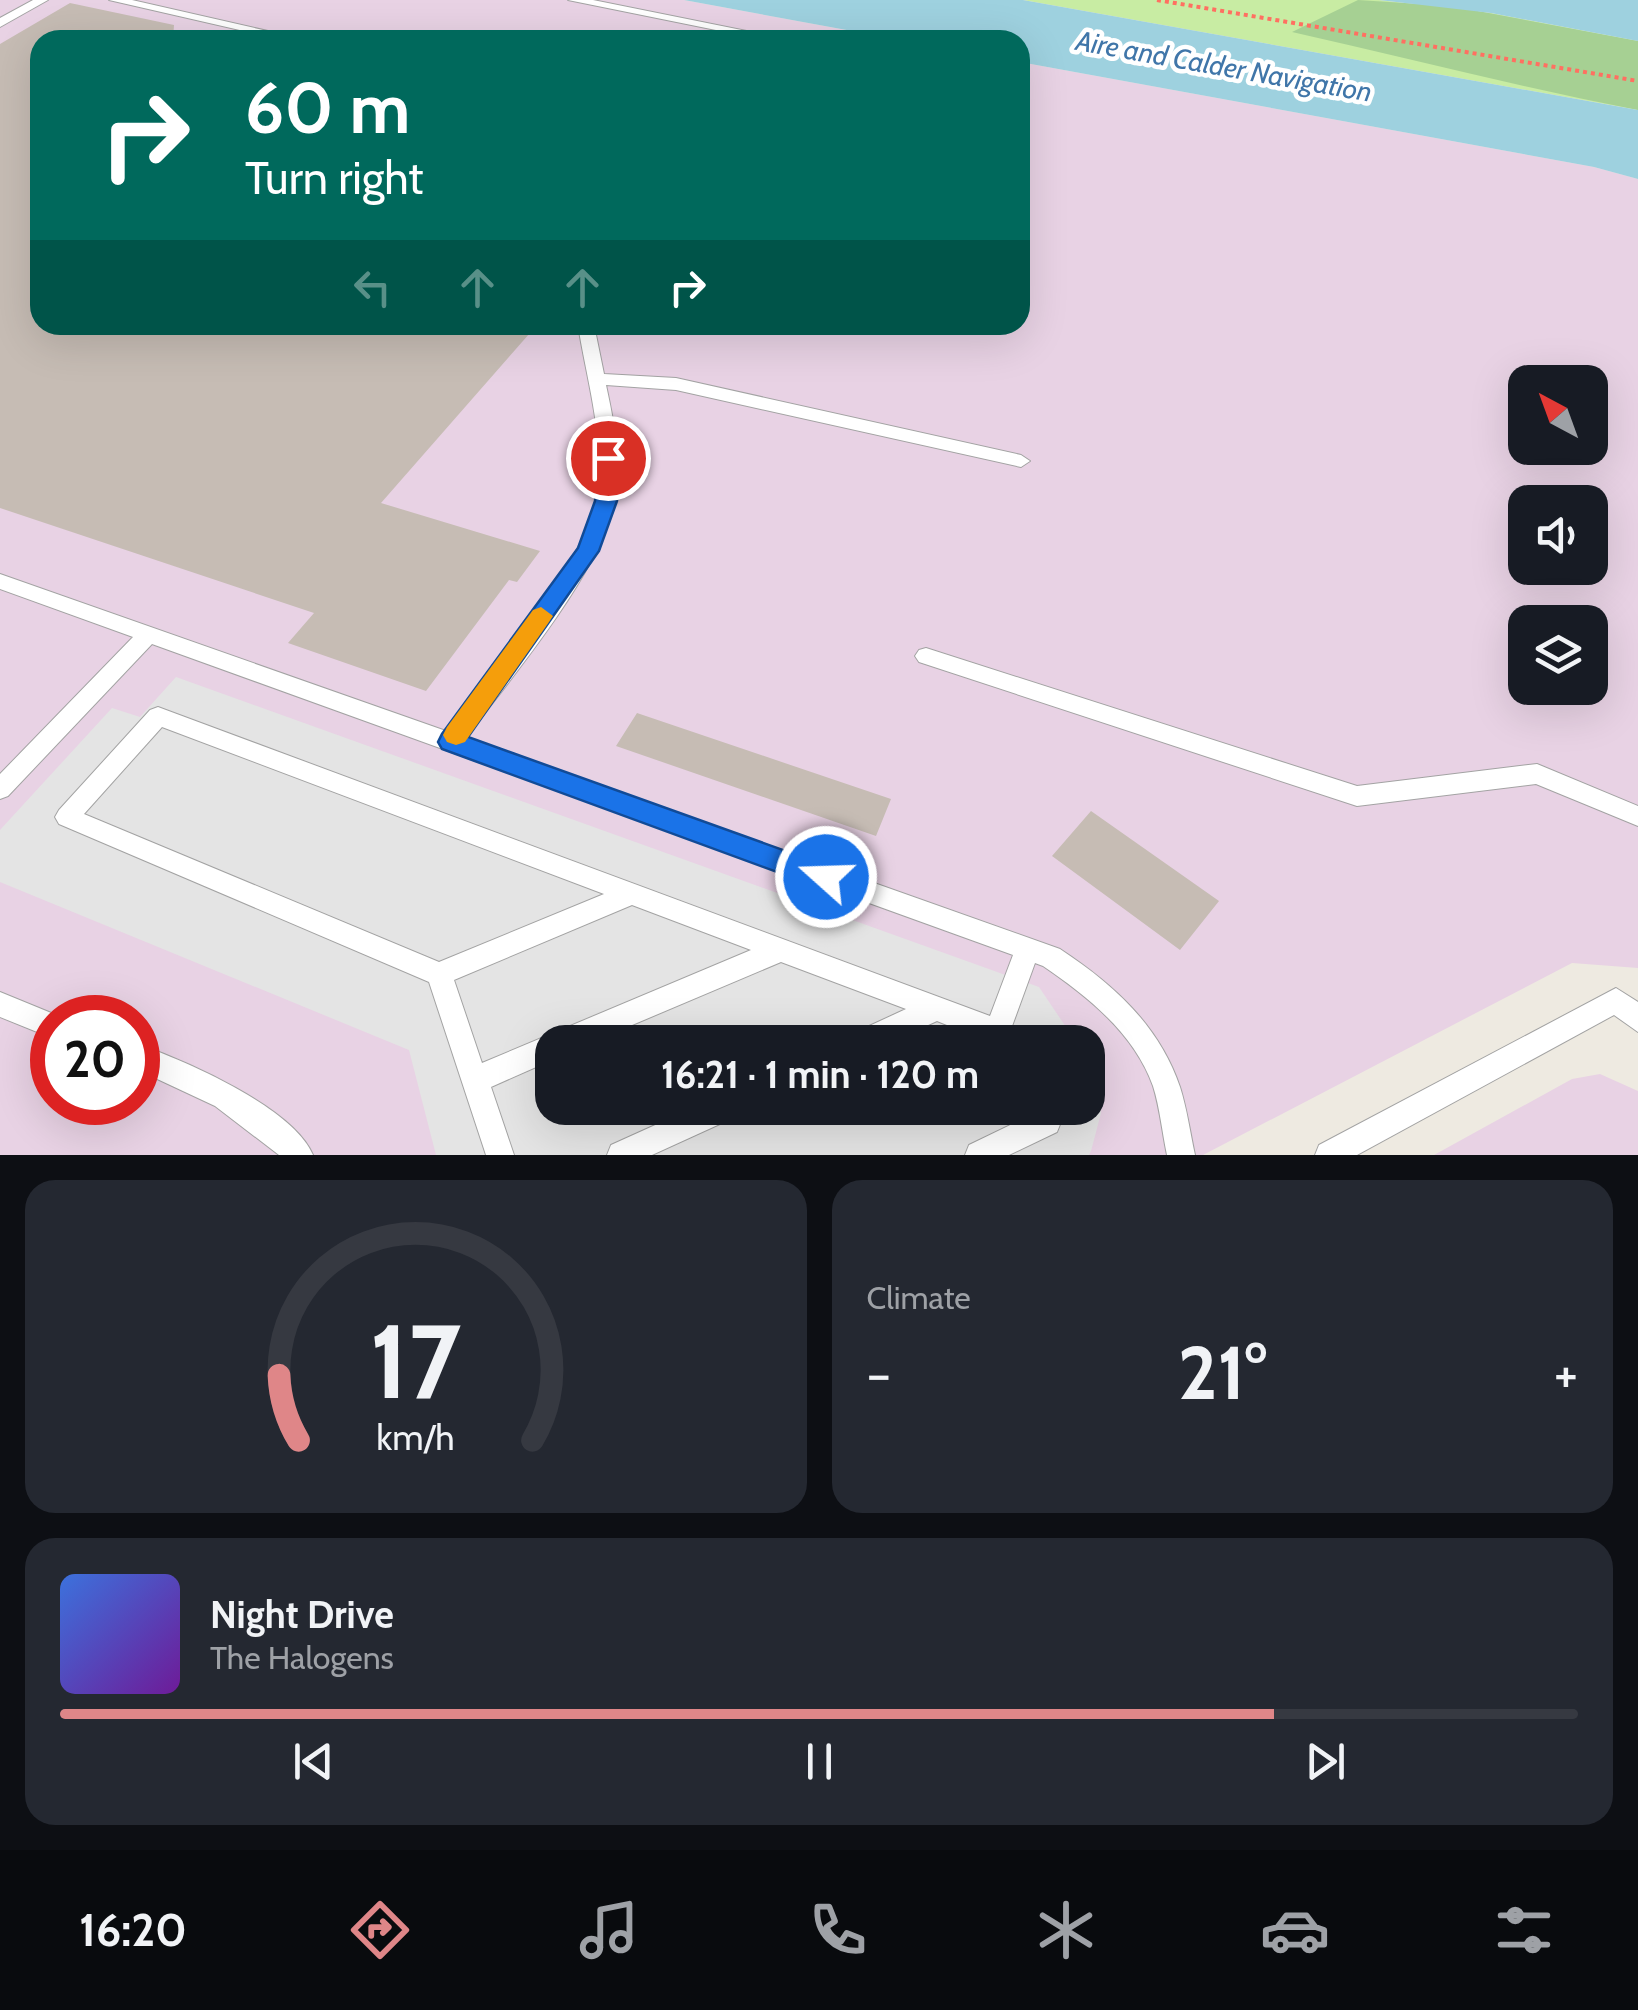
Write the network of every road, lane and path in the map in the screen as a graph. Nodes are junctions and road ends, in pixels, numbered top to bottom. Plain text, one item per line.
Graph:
1 (42, 0) edge
2 (115, 0) edge
3 (574, 0) edge
4 (1156, 0) edge
5 (0, 24) edge
6 (254, 30) edge
7 (732, 30) edge
8 (1638, 80) edge
9 (588, 335) edge
10 (595, 379) junction
11 (1021, 461) dead end
12 (0, 581) edge
13 (149, 633) junction
14 (926, 656) dead end
15 (451, 742) junction
16 (0, 789) edge
17 (1638, 816) edge
18 (632, 894) junction
19 (1028, 949) junction
20 (781, 950) junction
21 (439, 974) junction
22 (1627, 996) edge
23 (0, 1004) edge
24 (937, 1008) junction
25 (30, 1017) edge
26 (1638, 1018) edge
27 (602, 1025) edge
28 (900, 1025) edge
29 (974, 1025) edge
30 (1004, 1025) edge
31 (535, 1053) edge
32 (160, 1064) edge
33 (474, 1080) junction
34 (686, 1125) edge
35 (1041, 1125) edge
36 (300, 1155) edge
37 (500, 1155) edge
38 (621, 1155) edge
39 (980, 1155) edge
40 (1181, 1155) edge
41 (1330, 1155) edge

1 - 5 lane
2 - 6 lane
3 - 7 lane
4 - 8 path
9 - 10 lane
10 - 11 lane
10 - 15 lane
12 - 13 lane
13 - 15 lane
13 - 16 lane
14 - 17 lane
15 - 19 lane
18 - 20 lane
18 - 21 lane
18 - 21 lane
19 - 30 lane
19 - 40 lane
20 - 24 lane
20 - 27 lane
21 - 33 lane
22 - 26 lane
22 - 41 lane
23 - 25 lane
24 - 28 lane
24 - 29 lane
31 - 33 lane
32 - 36 lane
33 - 37 lane
34 - 38 lane
35 - 39 lane

